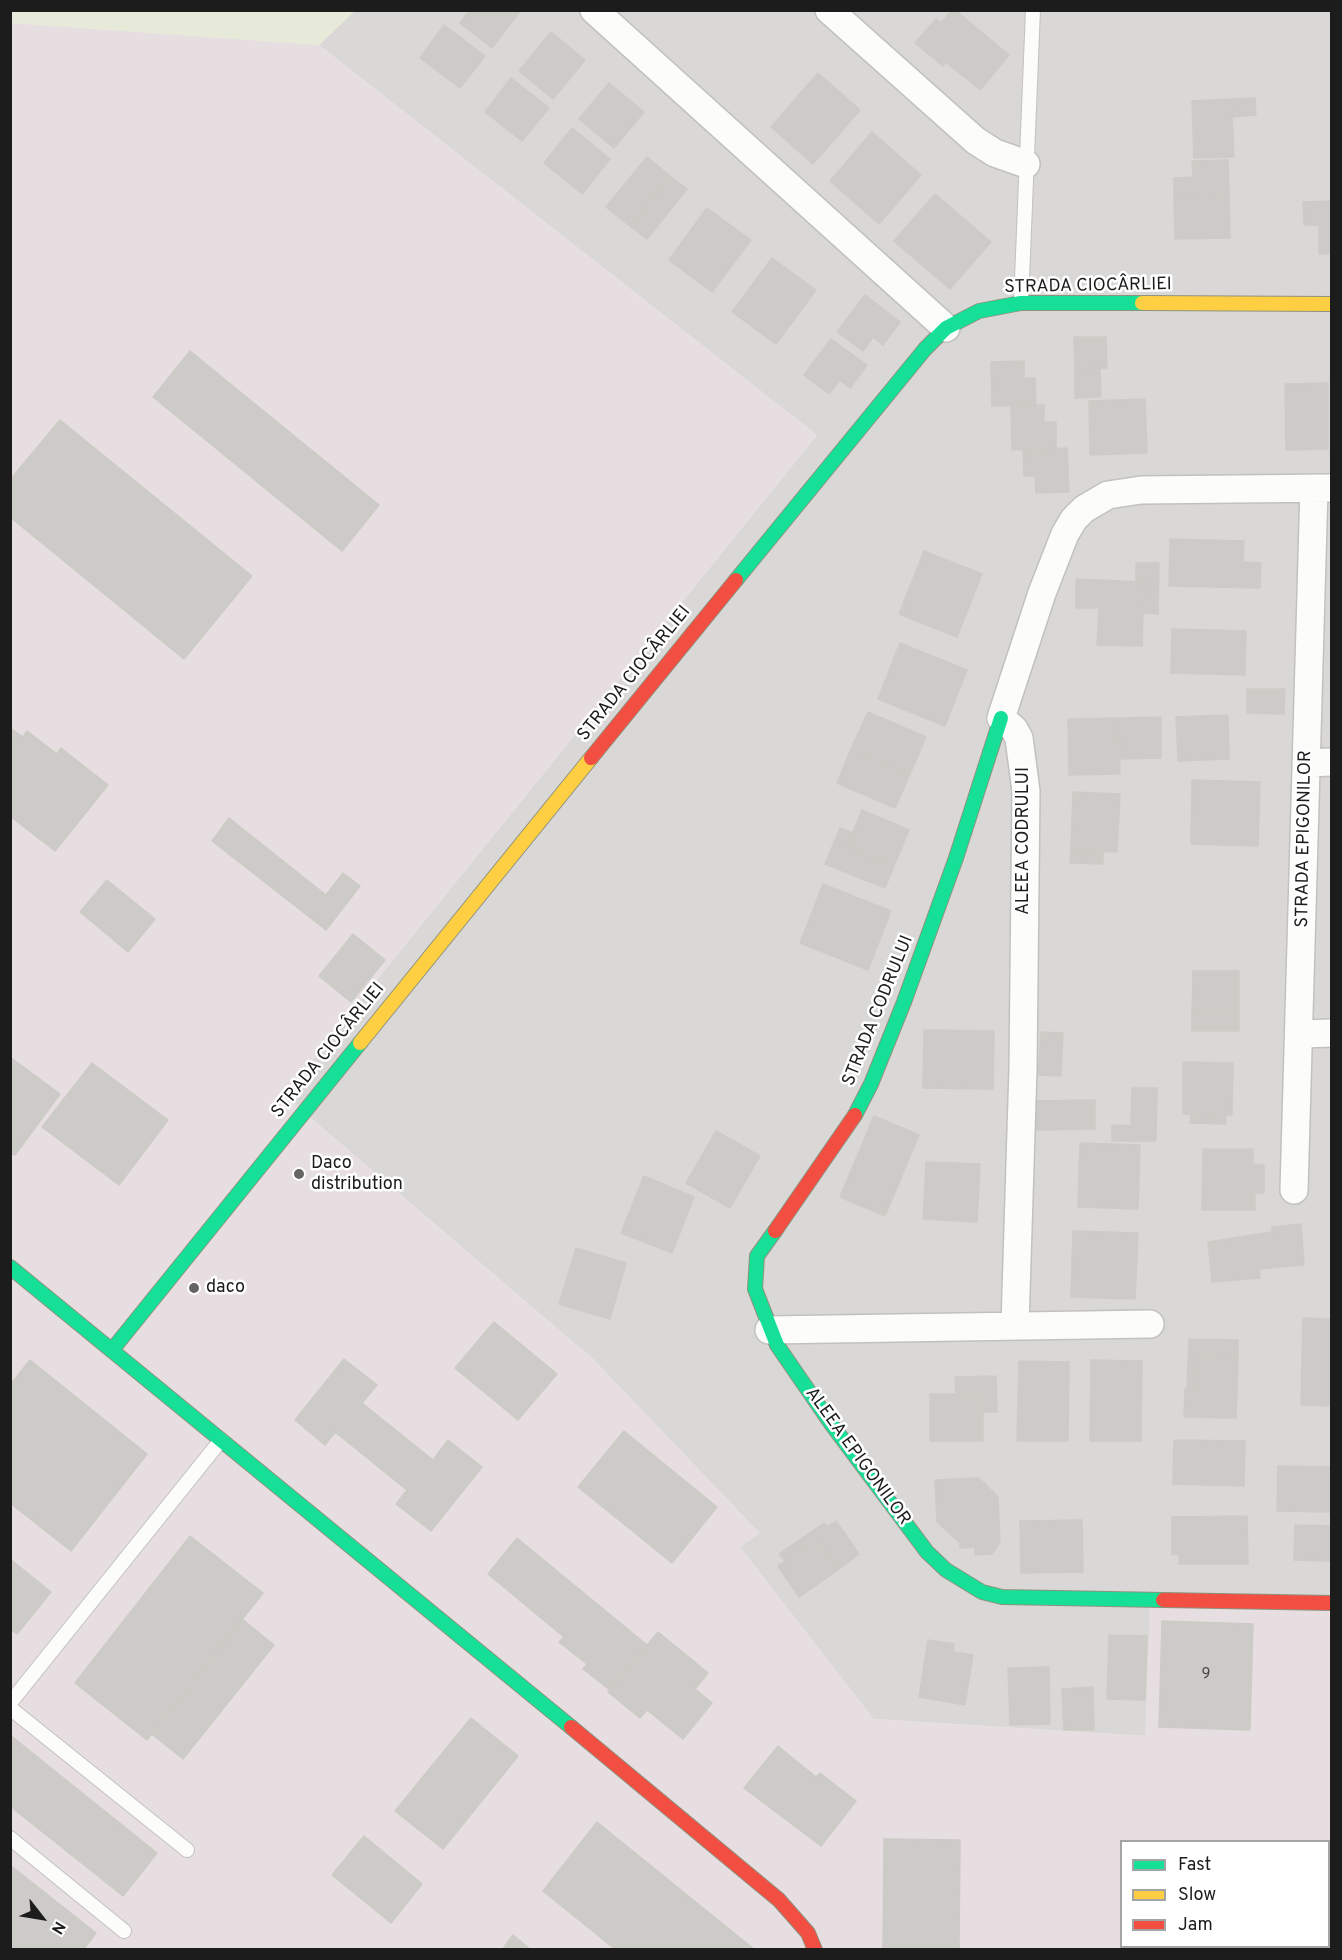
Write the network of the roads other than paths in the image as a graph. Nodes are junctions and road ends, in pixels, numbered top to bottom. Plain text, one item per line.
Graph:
1 (594, 10) edge
2 (829, 10) edge
3 (1033, 10) edge
4 (1026, 164) junction
5 (1021, 303) junction
6 (1332, 304) edge
7 (946, 328) junction
8 (1323, 488) edge
9 (1001, 718) junction
10 (1319, 763) edge
11 (1301, 1034) junction
12 (1332, 1034) edge
13 (1294, 1190) dead end
14 (10, 1267) edge
15 (1150, 1324) dead end
16 (1015, 1325) junction
17 (769, 1330) junction
18 (112, 1350) junction
19 (221, 1440) junction
20 (1332, 1603) edge
21 (10, 1703) edge
22 (10, 1708) edge
23 (10, 1838) edge
24 (187, 1850) dead end
25 (124, 1931) dead end
26 (815, 1950) edge

1 - 7 street
2 - 4 street
3 - 4 lane
4 - 5 lane
5 - 6 street, STRADA CIOCÂRLIEI
5 - 7 street, STRADA CIOCÂRLIEI
7 - 18 street, STRADA CIOCÂRLIEI
8 - 9 street
8 - 10 street, STRADA EPIGONILOR
9 - 16 street, ALEEA CODRULUI
9 - 17 street, STRADA CODRULUI
10 - 11 street, STRADA EPIGONILOR
11 - 12 street
11 - 13 street, STRADA EPIGONILOR
14 - 18 street
15 - 16 street
16 - 17 street
17 - 20 street, ALEEA EPIGONILOR
18 - 19 street
19 - 21 lane
19 - 26 street
22 - 24 lane
23 - 25 lane

